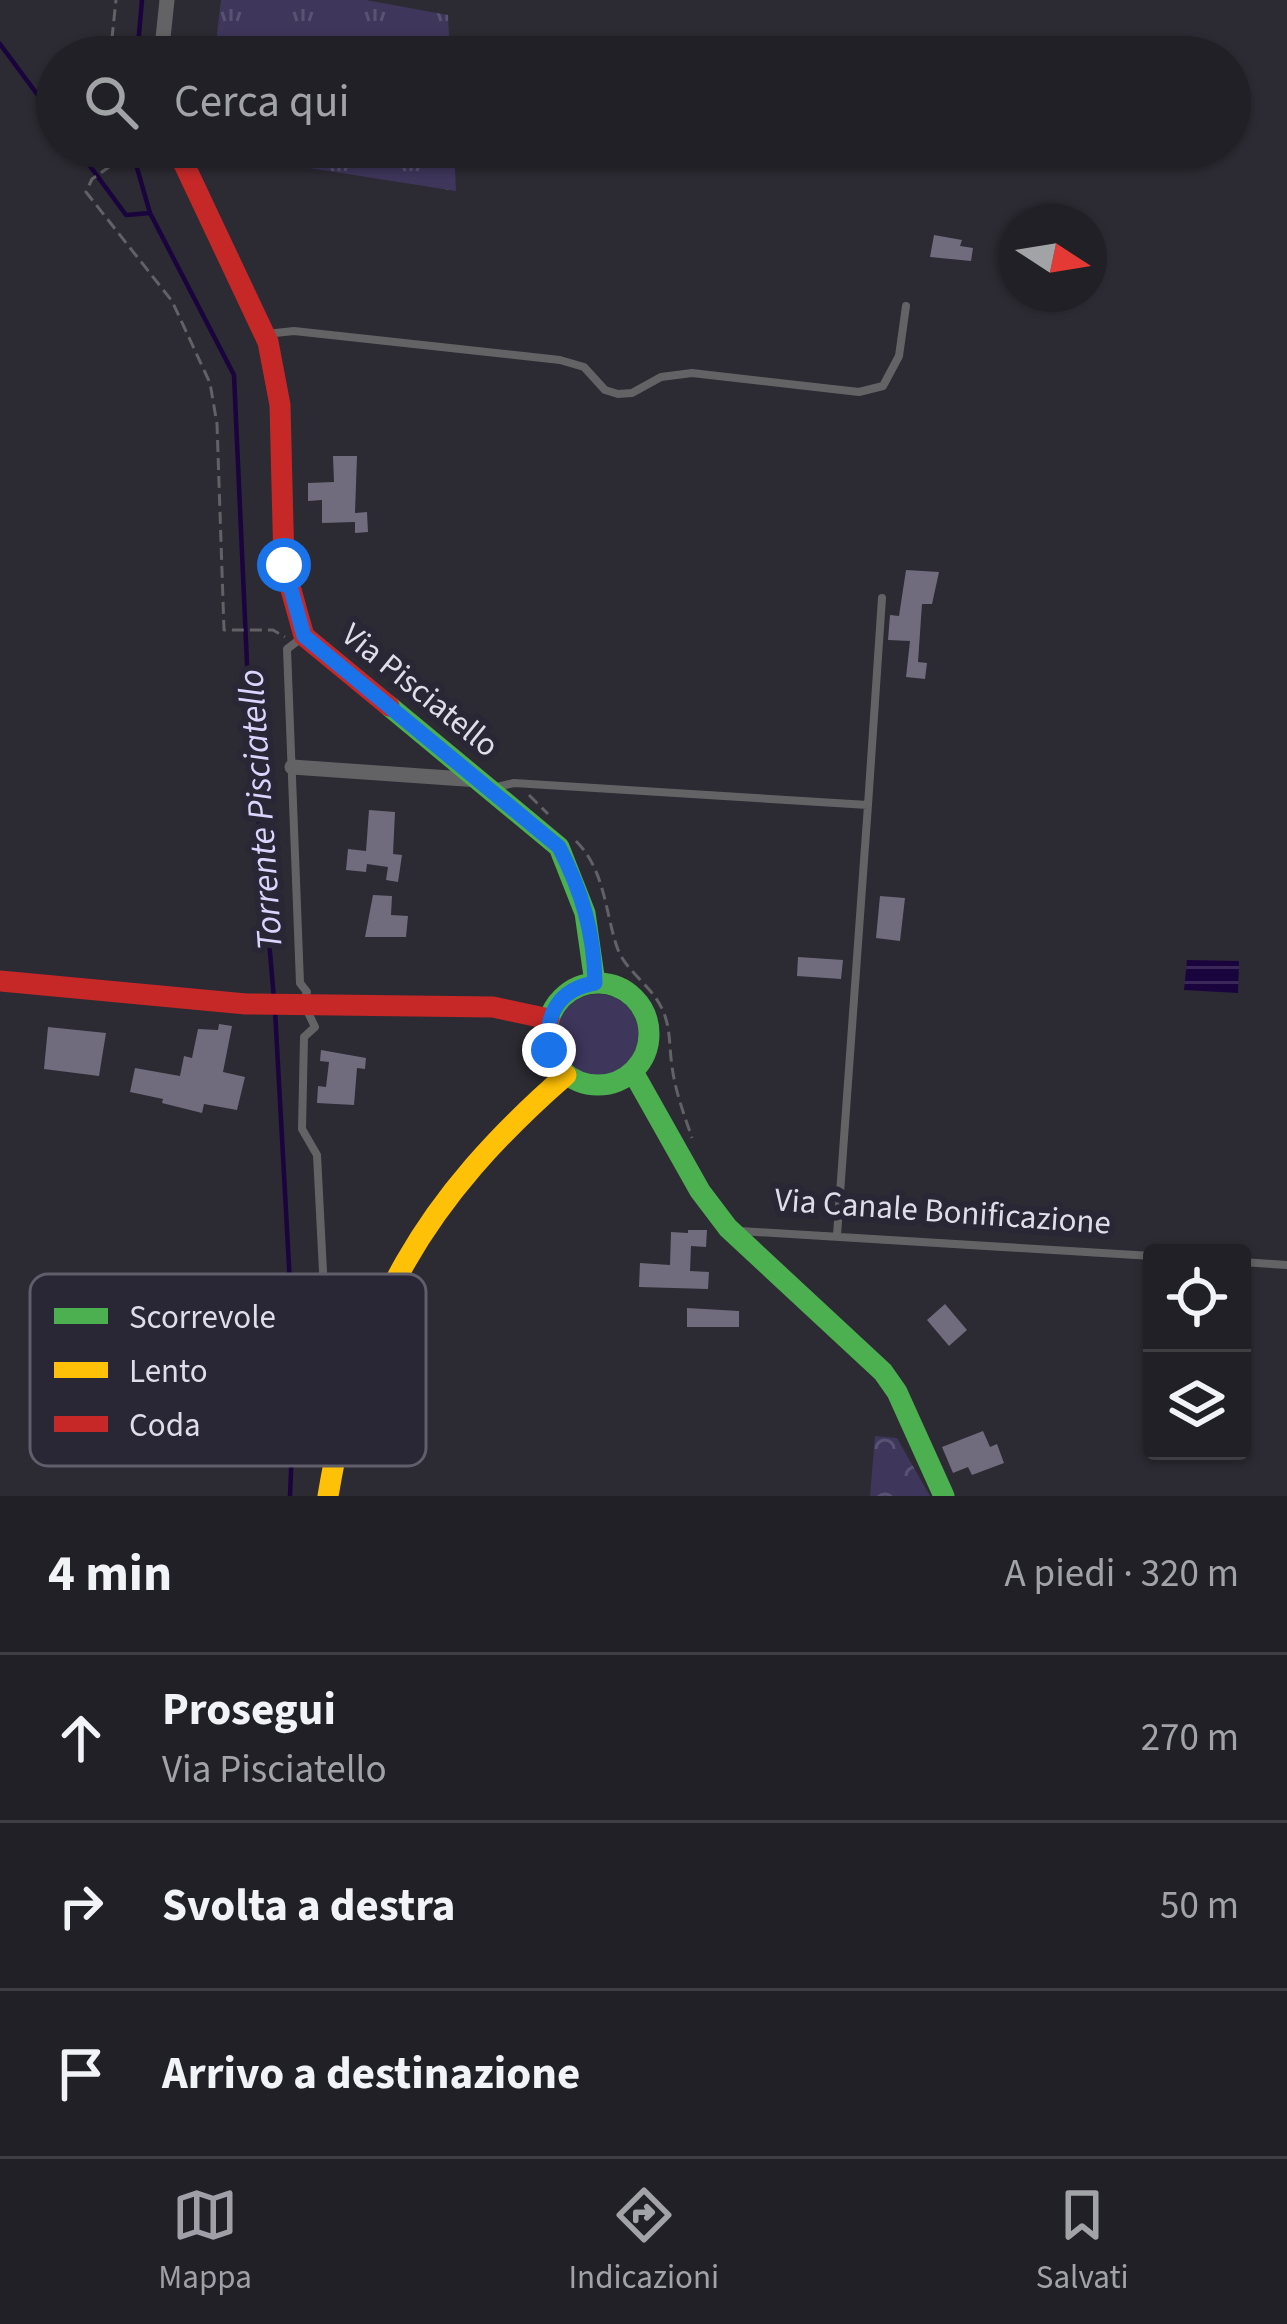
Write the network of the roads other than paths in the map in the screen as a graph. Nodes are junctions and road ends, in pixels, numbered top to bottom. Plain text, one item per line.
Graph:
1 (167, 0) edge
2 (163, 36) edge
3 (186, 168) edge
4 (906, 306) dead end
5 (264, 334) junction
6 (882, 598) dead end
7 (296, 643) junction
8 (292, 767) junction
9 (493, 785) junction
10 (868, 805) junction
11 (0, 981) edge
12 (595, 983) junction
13 (298, 1002) junction
14 (549, 1019) junction
15 (633, 1072) junction
16 (566, 1075) junction
17 (729, 1230) junction
18 (837, 1235) junction
19 (1143, 1255) edge
20 (1251, 1263) edge
21 (1287, 1265) edge
22 (323, 1274) edge
23 (397, 1274) edge
24 (333, 1466) edge
25 (328, 1496) edge
26 (944, 1496) edge

1 - 2 street
3 - 5 street, Via Pisciatello
4 - 5 lane
5 - 7 street, Via Pisciatello
6 - 10 lane
7 - 8 lane
7 - 9 street, Via Pisciatello
8 - 9 street
8 - 13 lane
9 - 10 lane
9 - 12 street, Via Pisciatello
10 - 18 lane
11 - 13 street
12 - 14 street
12 - 15 street
13 - 14 street
13 - 22 lane
14 - 16 street
15 - 16 street
15 - 17 street, Via Canale Bonificazione
16 - 23 street
17 - 18 lane, Via Canale Bonificazione
17 - 26 street, Via Canale Bonificazione
18 - 19 lane, Via Canale Bonificazione
20 - 21 lane
24 - 25 street

